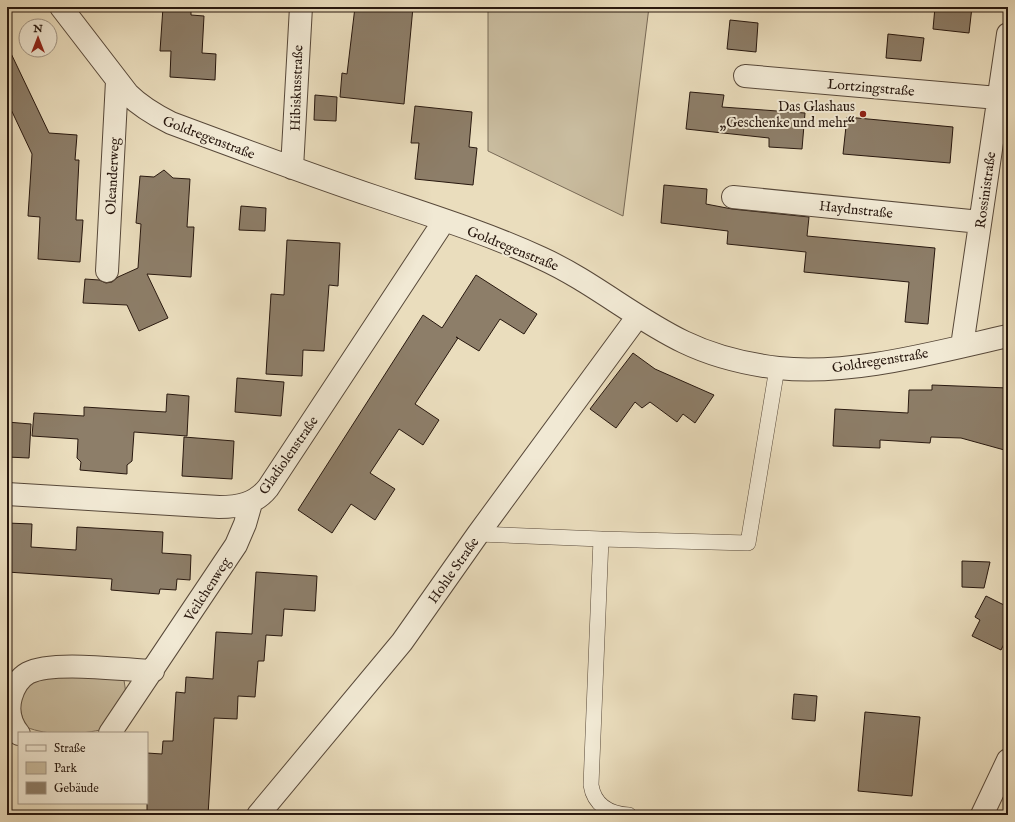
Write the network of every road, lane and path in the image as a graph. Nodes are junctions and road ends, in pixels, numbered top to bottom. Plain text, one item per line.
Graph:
1 (61, 7) edge
2 (301, 7) edge
3 (1008, 34) edge
4 (745, 76) dead end
5 (117, 81) junction
6 (998, 98) junction
7 (292, 168) junction
8 (733, 197) dead end
9 (444, 221) junction
10 (980, 222) junction
11 (107, 272) dead end
12 (638, 316) junction
13 (1008, 336) edge
14 (962, 346) junction
15 (777, 368) junction
16 (7, 494) edge
17 (250, 503) junction
18 (478, 534) junction
19 (601, 539) junction
20 (153, 671) junction
21 (18, 732) edge
22 (111, 732) edge
23 (1008, 760) edge
24 (258, 815) edge
25 (629, 815) edge
26 (982, 815) edge

1 - 5 street, Goldregenstraße
2 - 7 street, Hibiskusstraße
3 - 6 street, Rossinistraße
4 - 6 street, Lortzingstraße
5 - 7 street, Goldregenstraße
5 - 11 street, Oleanderweg
6 - 10 street, Rossinistraße
7 - 9 street, Goldregenstraße
8 - 10 street, Haydnstraße
9 - 12 street, Goldregenstraße
9 - 17 street, Gladiolenstraße
10 - 14 street, Rossinistraße
12 - 15 street, Goldregenstraße
12 - 18 street, Hohle Straße
13 - 14 street, Goldregenstraße
14 - 15 street, Goldregenstraße
15 - 19 lane
16 - 17 street, Gladiolenstraße
17 - 20 street, Veilchenweg
18 - 19 lane
18 - 24 street, Hohle Straße
19 - 25 lane
20 - 21 street
20 - 22 street, Veilchenweg
23 - 26 street

